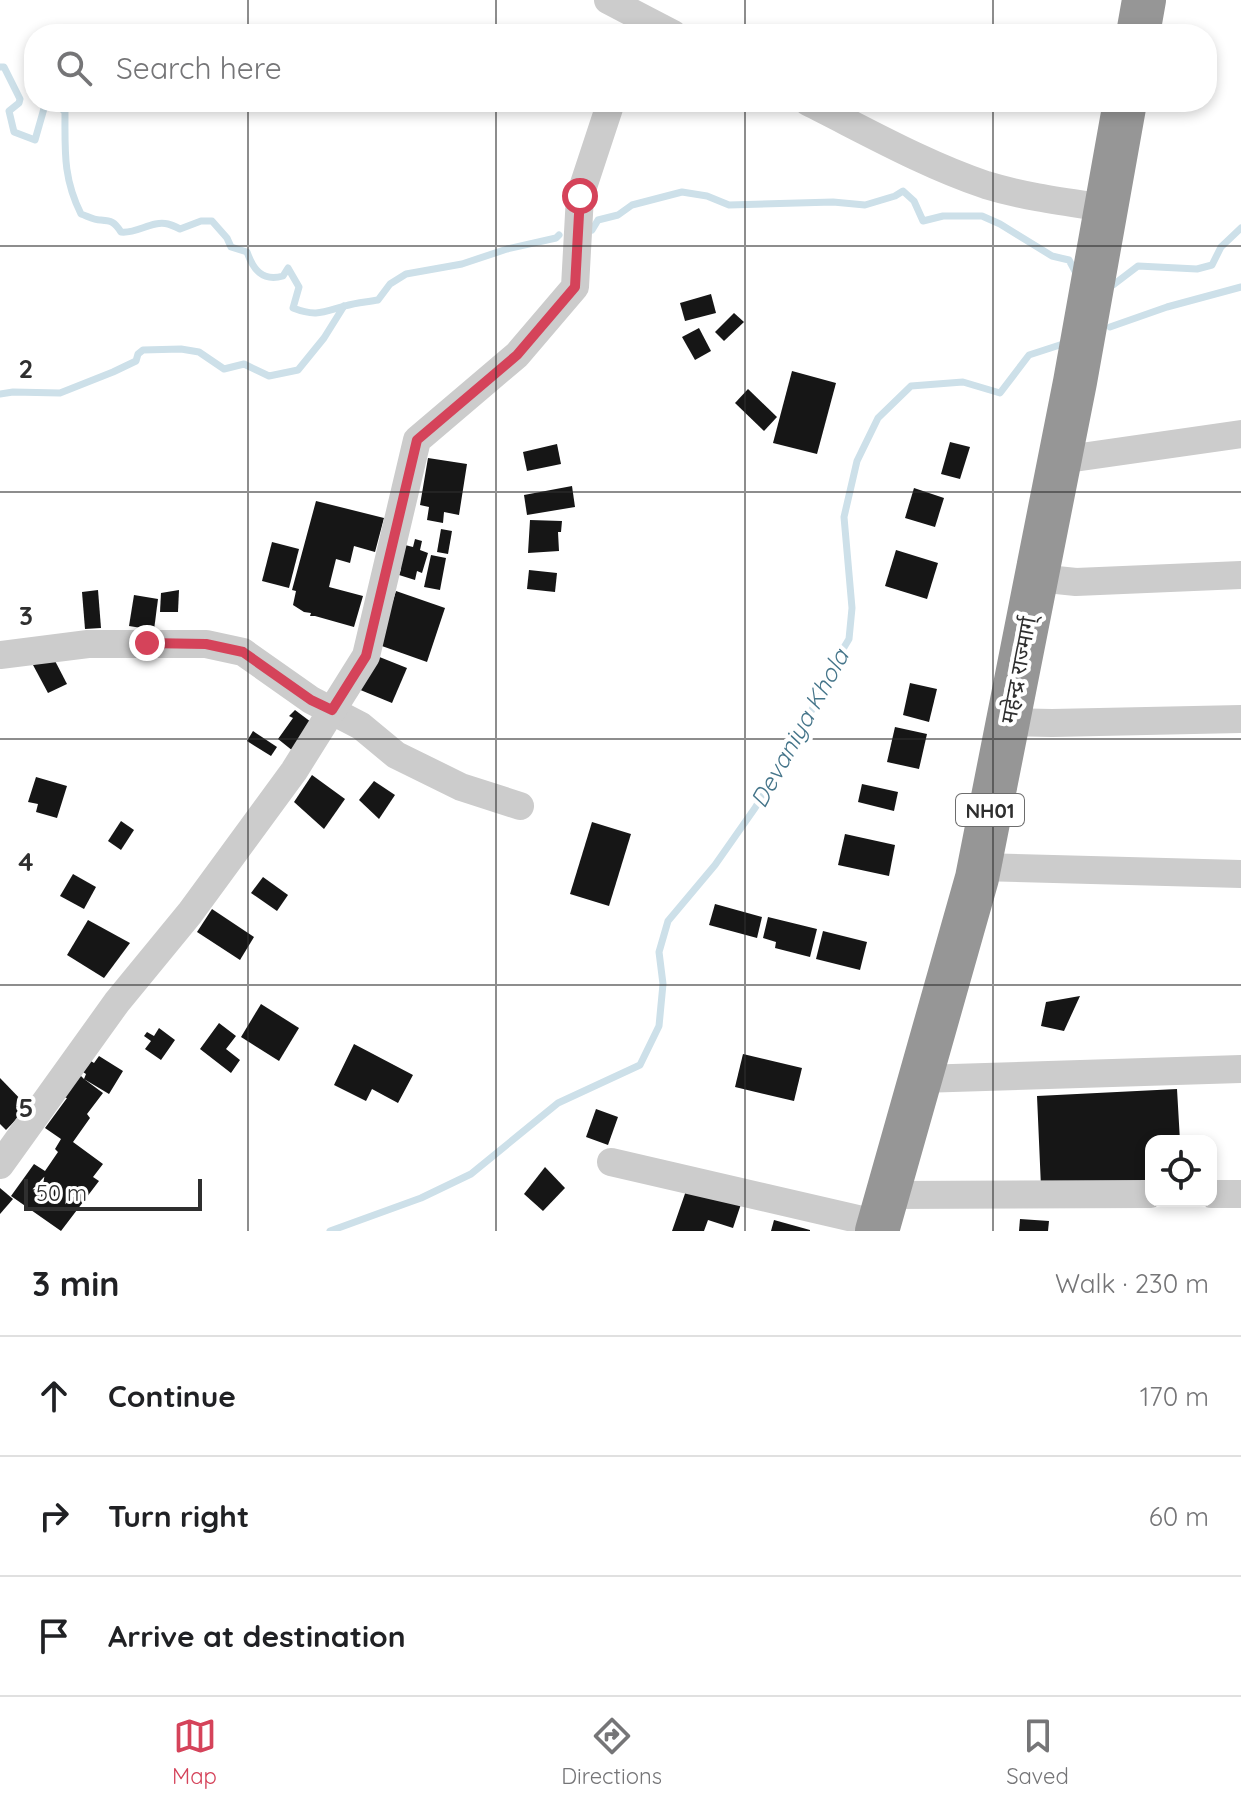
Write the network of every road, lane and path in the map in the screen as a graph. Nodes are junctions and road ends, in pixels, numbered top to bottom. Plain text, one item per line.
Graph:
1 (608, 0) edge
2 (1144, 0) edge
3 (631, 24) edge
4 (1140, 24) edge
5 (608, 112) edge
6 (828, 112) edge
7 (1123, 112) edge
8 (1106, 208) junction
9 (1241, 434) edge
10 (1060, 460) junction
11 (1241, 575) edge
12 (1037, 578) junction
13 (0, 655) edge
14 (332, 710) junction
15 (1241, 719) edge
16 (1008, 722) junction
17 (520, 806) dead end
18 (979, 867) junction
19 (1241, 874) edge
20 (1241, 1069) edge
21 (920, 1079) junction
22 (611, 1162) dead end
23 (0, 1165) edge
24 (1217, 1194) edge
25 (1241, 1194) edge
26 (1145, 1195) edge
27 (881, 1217) edge

1 - 3 street
2 - 4 highway
5 - 14 street
6 - 8 street
7 - 8 highway, महेन्द्र राज्मार्ग् / NH01
8 - 10 highway, महेन्द्र राज्मार्ग् / NH01
9 - 10 street
10 - 12 highway, महेन्द्र राज्मार्ग् / NH01
11 - 12 street
12 - 16 highway, महेन्द्र राज्मार्ग् / NH01
13 - 14 street
14 - 17 street
14 - 23 street
15 - 16 street
16 - 18 highway, महेन्द्र राज्मार्ग् / NH01
18 - 19 street
18 - 21 highway, महेन्द्र राज्मार्ग् / NH01
20 - 21 street
21 - 27 highway, महेन्द्र राज्मार्ग् / NH01
22 - 27 street
24 - 25 street
26 - 27 street

